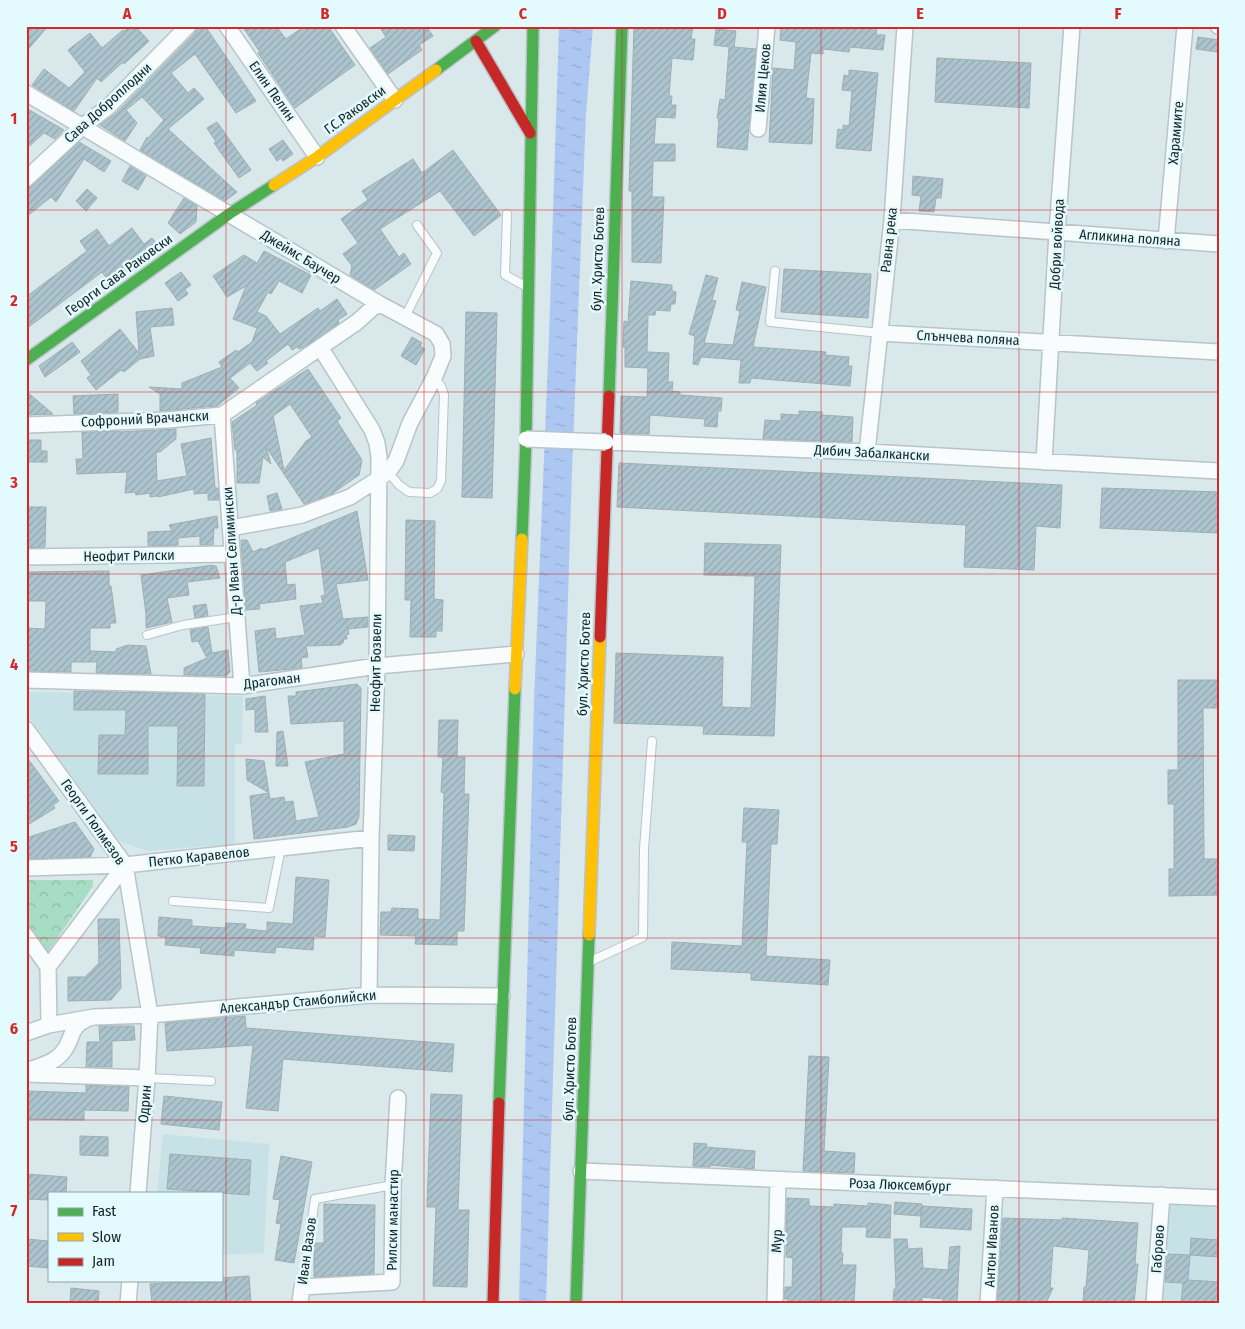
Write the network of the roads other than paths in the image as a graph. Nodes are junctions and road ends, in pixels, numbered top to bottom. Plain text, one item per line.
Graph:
1 (188, 26) edge
2 (227, 26) edge
3 (343, 26) edge
4 (495, 26) edge
5 (533, 26) edge
6 (622, 26) edge
7 (767, 26) edge
8 (905, 26) edge
9 (1072, 26) edge
10 (1186, 26) edge
11 (476, 41) junction
12 (26, 93) edge
13 (394, 100) junction
14 (83, 126) junction
15 (758, 129) dead end
16 (530, 133) junction
17 (317, 157) junction
18 (26, 178) edge
19 (229, 214) junction
20 (507, 214) dead end
21 (892, 220) junction
22 (417, 225) dead end
23 (1057, 232) junction
24 (1166, 241) junction
25 (1219, 244) edge
26 (775, 272) dead end
27 (529, 288) junction
28 (378, 303) junction
29 (405, 317) junction
30 (880, 334) junction
31 (1052, 343) junction
32 (320, 347) junction
33 (1219, 352) edge
34 (26, 360) edge
35 (434, 378) junction
36 (222, 415) junction
37 (26, 425) edge
38 (526, 439) junction
39 (606, 442) junction
40 (867, 452) junction
41 (1044, 462) junction
42 (1219, 471) edge
43 (383, 476) junction
44 (230, 528) junction
45 (232, 554) junction
46 (26, 557) edge
47 (237, 617) junction
48 (147, 634) dead end
49 (516, 654) junction
50 (377, 666) junction
51 (26, 680) edge
52 (242, 686) junction
53 (26, 729) edge
54 (652, 741) dead end
55 (371, 838) junction
56 (281, 848) junction
57 (125, 865) junction
58 (26, 868) edge
59 (174, 901) dead end
60 (26, 936) edge
61 (589, 962) junction
62 (48, 967) junction
63 (369, 995) junction
64 (502, 996) junction
65 (150, 1015) junction
66 (94, 1017) junction
67 (49, 1025) junction
68 (26, 1033) edge
69 (26, 1073) edge
70 (147, 1078) junction
71 (211, 1081) dead end
72 (398, 1098) dead end
73 (581, 1171) junction
74 (778, 1180) junction
75 (393, 1185) junction
76 (995, 1188) junction
77 (138, 1192) edge
78 (1162, 1195) junction
79 (1219, 1198) edge
80 (130, 1282) edge
81 (302, 1287) junction
82 (128, 1303) edge
83 (300, 1303) edge
84 (493, 1303) edge
85 (576, 1303) edge
86 (775, 1303) edge
87 (988, 1303) edge
88 (1154, 1303) edge

1 - 14 street, Сава Доброплодни
2 - 17 street, Елин Пелин
3 - 13 street
4 - 11 main road, Г.С.Раковски
5 - 16 main road
6 - 39 main road, бул. Христо Ботев
7 - 15 street, Илия Цеков
8 - 21 street, Равна река
9 - 23 street, Добри войвода
10 - 24 street, Харамиите
11 - 13 main road, Г.С.Раковски
11 - 16 main road
12 - 14 street, Джеймс Баучер
13 - 17 main road, Г.С.Раковски
14 - 18 street, Сава Доброплодни
14 - 19 street, Джеймс Баучер
16 - 27 main road
17 - 19 main road, Г.С.Раковски
19 - 28 street, Джеймс Баучер
19 - 34 main road, Георги Сава Раковски
20 - 27 lane
21 - 23 street, Агликина поляна
21 - 30 street, Равна река
22 - 29 lane
23 - 24 street, Агликина поляна
23 - 31 street, Добри войвода
24 - 25 street, Агликина поляна
26 - 30 lane, Слънчева поляна
27 - 38 main road
28 - 29 street, Джеймс Баучер
28 - 32 street, Софроний Врачански
29 - 35 street, Джеймс Баучер
30 - 31 street, Слънчева поляна
30 - 40 street, Равна река
31 - 33 street, Слънчева поляна
31 - 41 street, Добри войвода
32 - 36 street, Софроний Врачански
32 - 43 street, Неофит Бозвели
35 - 43 street, Джеймс Баучер
35 - 43 lane
36 - 37 street, Софроний Врачански
36 - 44 street, Д-р Иван Селимински
38 - 39 street, Дибич Забалкански, bridge
38 - 49 main road
39 - 40 street, Дибич Забалкански
39 - 61 main road, бул. Христо Ботев
40 - 41 street, Дибич Забалкански
41 - 42 street, Дибич Забалкански
43 - 44 street
43 - 50 street, Неофит Бозвели
44 - 45 street, Д-р Иван Селимински
45 - 46 street, Неофит Рилски
45 - 47 street, Д-р Иван Селимински
47 - 48 lane
47 - 52 street, Д-р Иван Селимински
49 - 50 street, Драгоман
49 - 64 main road
50 - 52 street, Драгоман
50 - 55 street, Неофит Бозвели
51 - 52 street, Драгоман
53 - 57 street, Георги Гюлмезов
54 - 61 lane
55 - 56 street, Петко Каравелов
55 - 63 street, Неофит Бозвели
56 - 57 street, Петко Каравелов
56 - 59 lane
57 - 58 street, Петко Каравелов
57 - 62 street
57 - 65 street, Георги Гюлмезов
60 - 62 street
61 - 73 main road, бул. Христо Ботев
62 - 67 street
63 - 64 street, Александър Стамболийски
63 - 65 street, Александър Стамболийски
64 - 84 main road
65 - 66 street, Александър Стамболийски
65 - 70 street, Одрин
66 - 67 street, Александър Стамболийски
66 - 69 street
67 - 68 street, Александър Стамболийски
69 - 70 street
70 - 71 lane
70 - 77 street, Одрин
72 - 75 street, Рилски манастир
73 - 74 street, Роза Люксембург
73 - 85 main road, бул. Христо Ботев
74 - 76 street, Роза Люксембург
74 - 86 street, Мур
75 - 81 lane, Иван Вазов
75 - 81 street, Рилски манастир
76 - 78 street, Роза Люксембург
76 - 87 street, Антон Иванов
78 - 79 street, Роза Люксембург
78 - 88 street, Габрово
80 - 82 street
81 - 83 street, Иван Вазов

